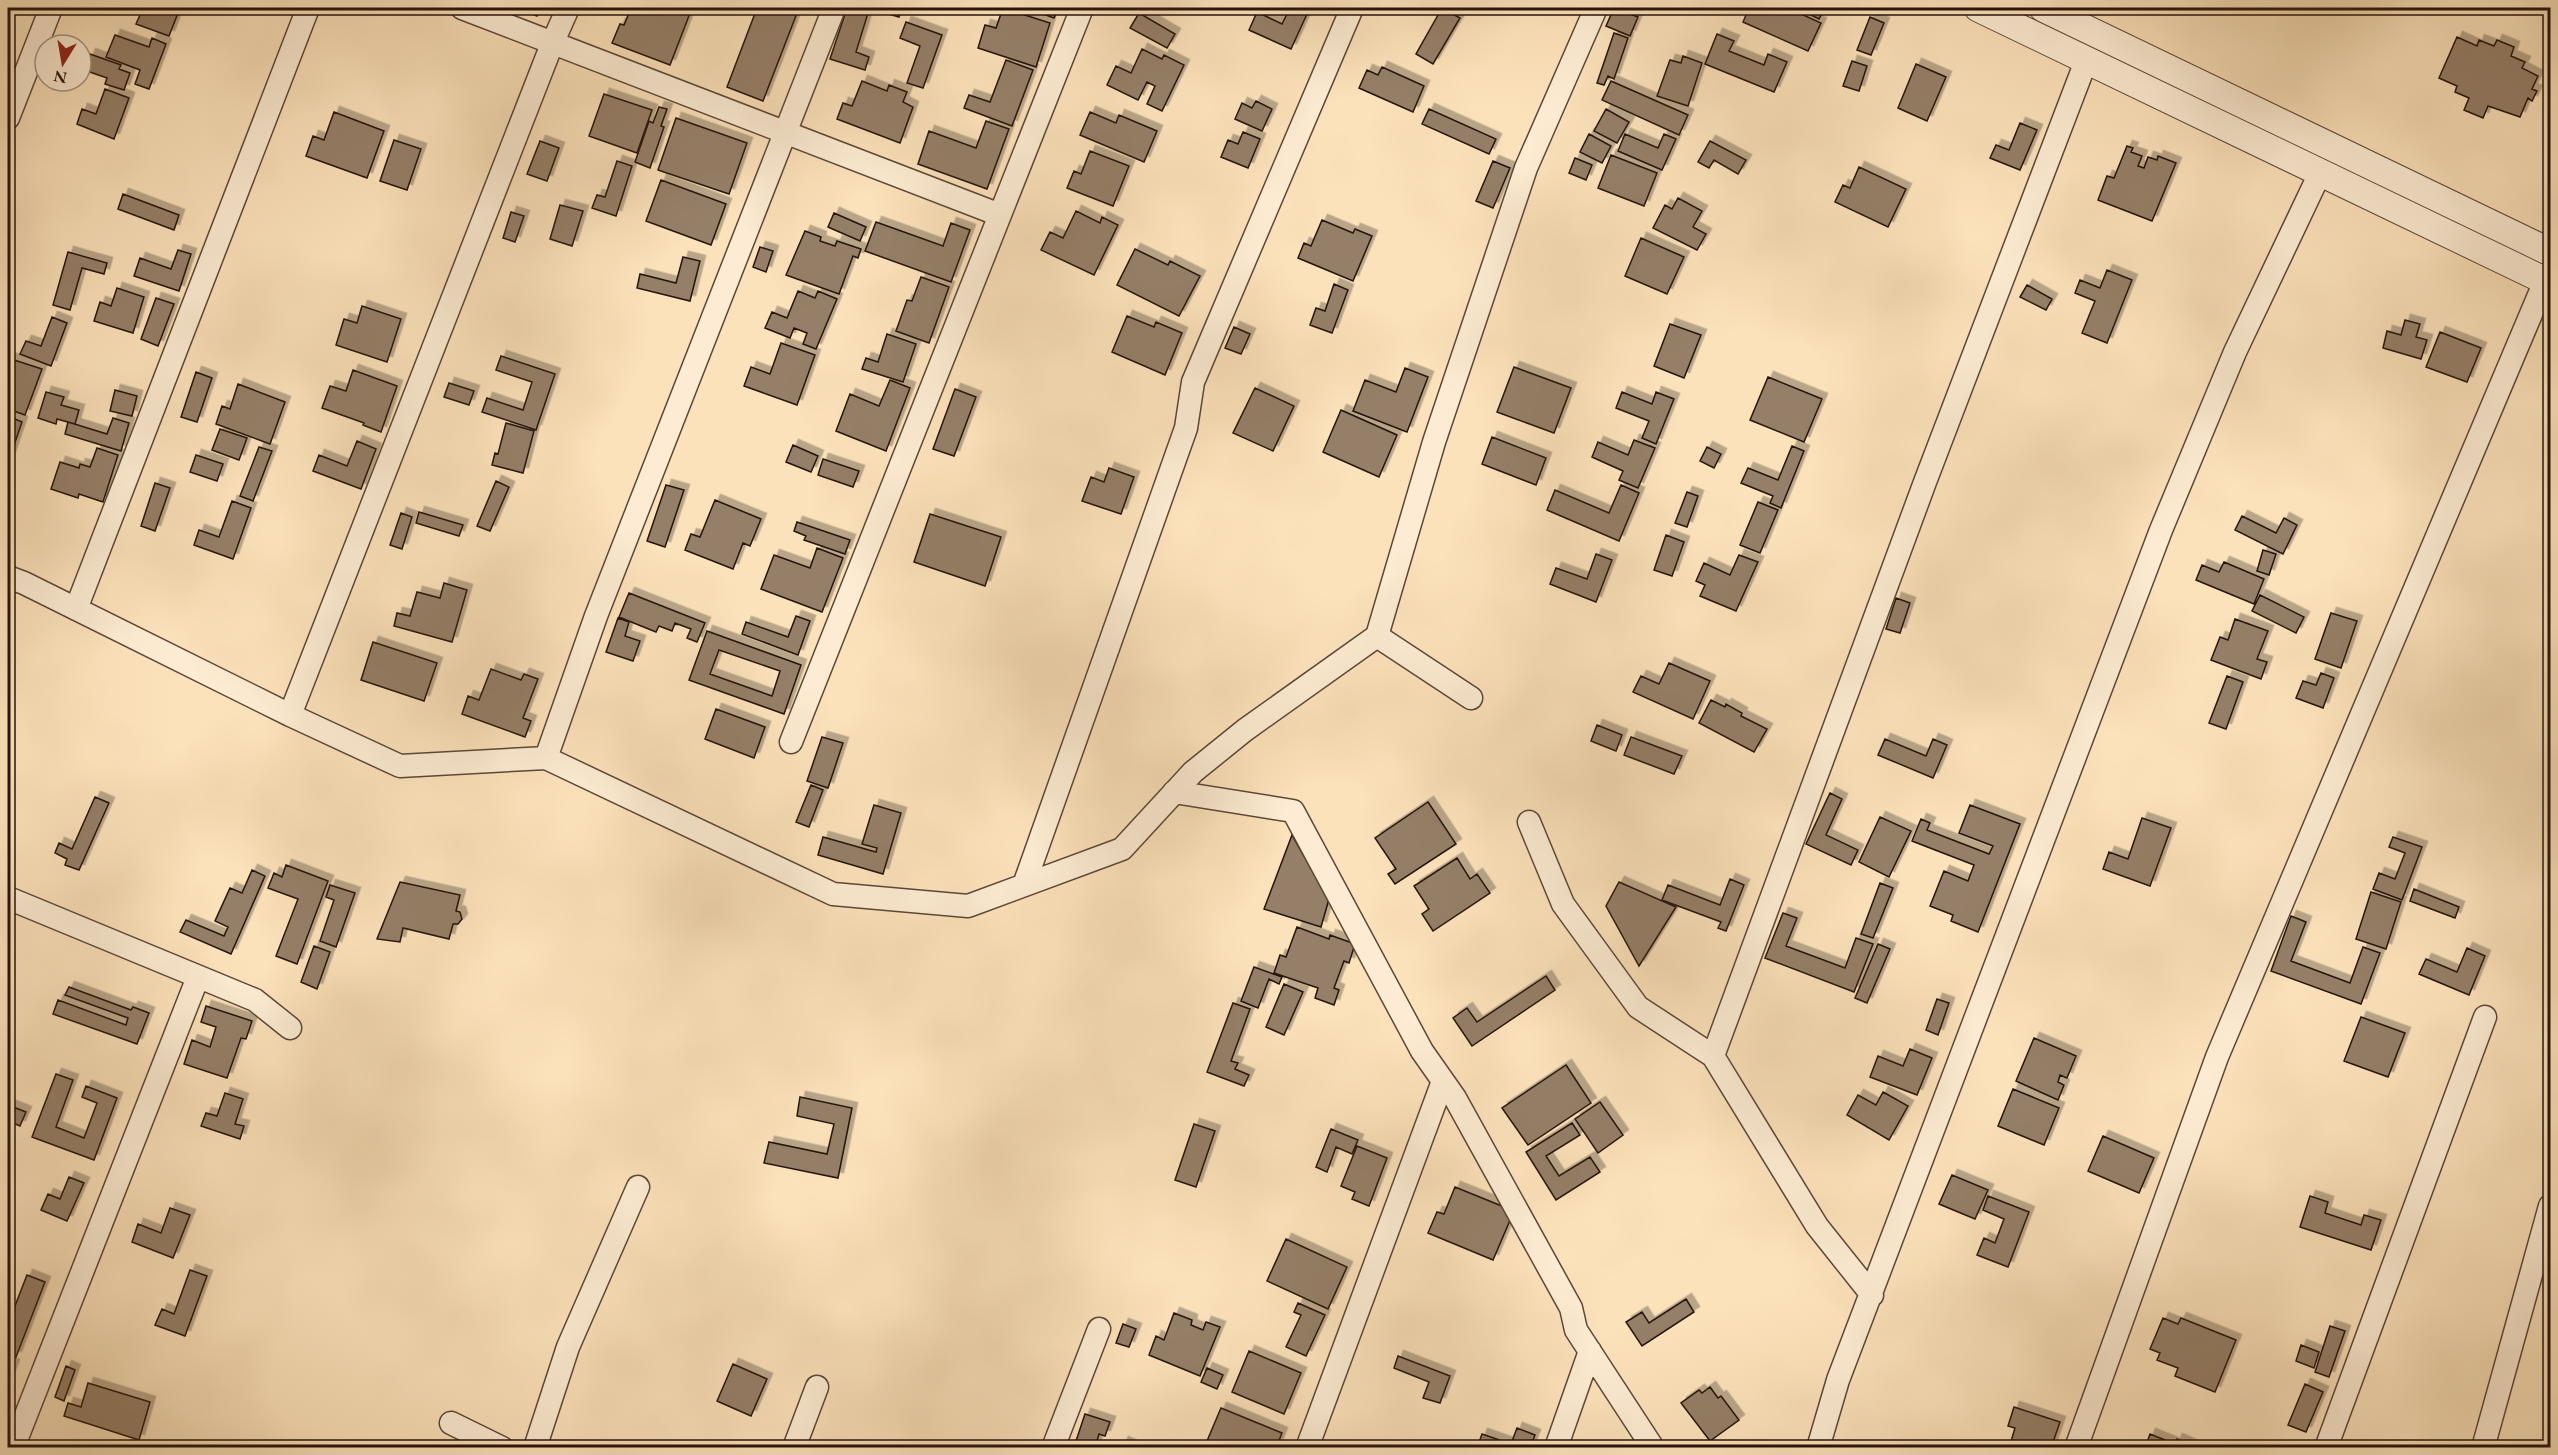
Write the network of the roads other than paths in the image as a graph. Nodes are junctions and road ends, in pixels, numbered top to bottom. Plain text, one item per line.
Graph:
1 (51, 8) edge
2 (308, 8) edge
3 (462, 8) edge
4 (568, 8) edge
5 (834, 8) edge
6 (1082, 8) edge
7 (1352, 8) edge
8 (1596, 8) edge
9 (1978, 8) edge
10 (2043, 8) edge
11 (552, 44) junction
12 (2086, 61) junction
13 (8, 118) edge
14 (786, 131) junction
15 (2320, 173) junction
16 (1000, 215) junction
17 (2550, 252) edge
18 (2548, 282) edge
19 (8, 577) edge
20 (76, 609) junction
21 (1377, 636) junction
22 (1471, 698) dead end
23 (290, 715) junction
24 (791, 742) dead end
25 (546, 758) junction
26 (1174, 792) junction
27 (1529, 822) dead end
28 (1024, 885) junction
29 (8, 898) edge
30 (198, 977) junction
31 (2485, 1017) dead end
32 (290, 1028) dead end
33 (1713, 1056) junction
34 (1443, 1081) junction
35 (638, 1187) dead end
36 (2550, 1206) edge
37 (1872, 1295) junction
38 (1099, 1329) dead end
39 (1590, 1351) junction
40 (817, 1388) dead end
41 (451, 1423) dead end
42 (13, 1448) edge
43 (502, 1448) edge
44 (535, 1448) edge
45 (794, 1448) edge
46 (1053, 1448) edge
47 (1307, 1448) edge
48 (1556, 1448) edge
49 (1653, 1448) edge
50 (1818, 1448) edge
51 (2076, 1448) edge
52 (2326, 1448) edge
53 (2484, 1448) edge

1 - 13 street
2 - 20 street
3 - 11 street
4 - 11 street
5 - 14 street
6 - 16 street
7 - 28 street
8 - 21 street
9 - 12 street
10 - 17 street
11 - 14 street
11 - 23 street
12 - 15 street
12 - 33 street
14 - 16 street
14 - 25 street
15 - 18 street
15 - 37 street
16 - 24 street
18 - 51 street
19 - 20 street
20 - 23 street
21 - 22 street
21 - 26 street
23 - 25 street
25 - 28 street
26 - 28 street
26 - 34 street
27 - 33 street
29 - 30 street
30 - 32 street
30 - 42 street
31 - 52 street
33 - 37 street
34 - 39 street
34 - 47 street
35 - 44 street
36 - 53 street
37 - 50 street
38 - 46 street
39 - 48 street
39 - 49 street
40 - 45 street
41 - 43 street

